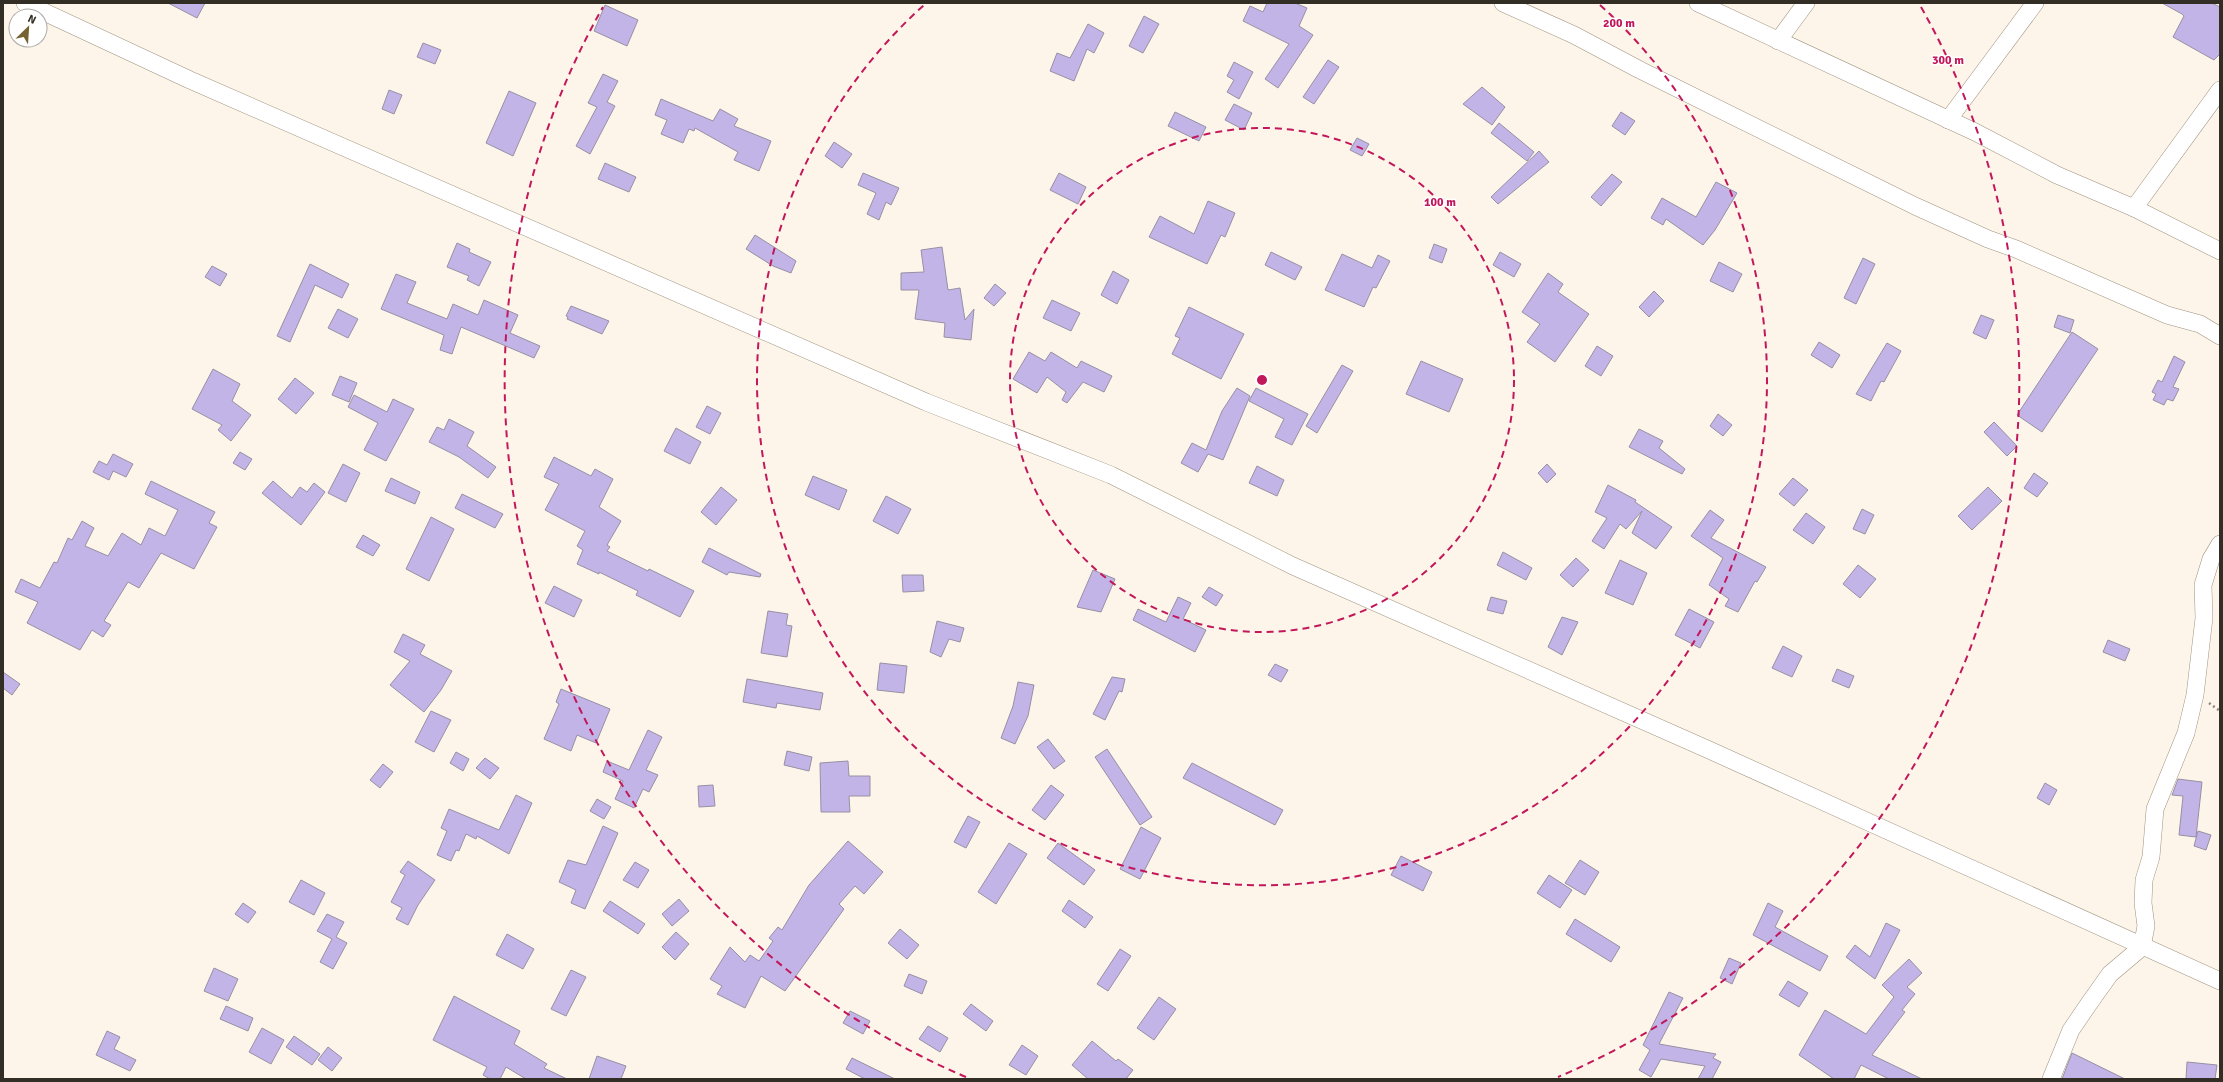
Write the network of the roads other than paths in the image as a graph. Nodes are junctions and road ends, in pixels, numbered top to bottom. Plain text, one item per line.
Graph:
1 (25, 3) edge
2 (1503, 3) edge
3 (1698, 3) edge
4 (1806, 3) edge
5 (2035, 3) edge
6 (1778, 41) junction
7 (2220, 90) edge
8 (1948, 120) junction
9 (2134, 208) junction
10 (2220, 251) edge
11 (2220, 336) edge
12 (2220, 544) edge
13 (2142, 947) junction
14 (2220, 981) edge
15 (2050, 1079) edge

1 - 13 street
2 - 11 street
3 - 6 street
4 - 6 street
5 - 8 street
6 - 8 street
7 - 9 street
8 - 9 street
9 - 10 street
12 - 13 street
13 - 14 street
13 - 15 street

